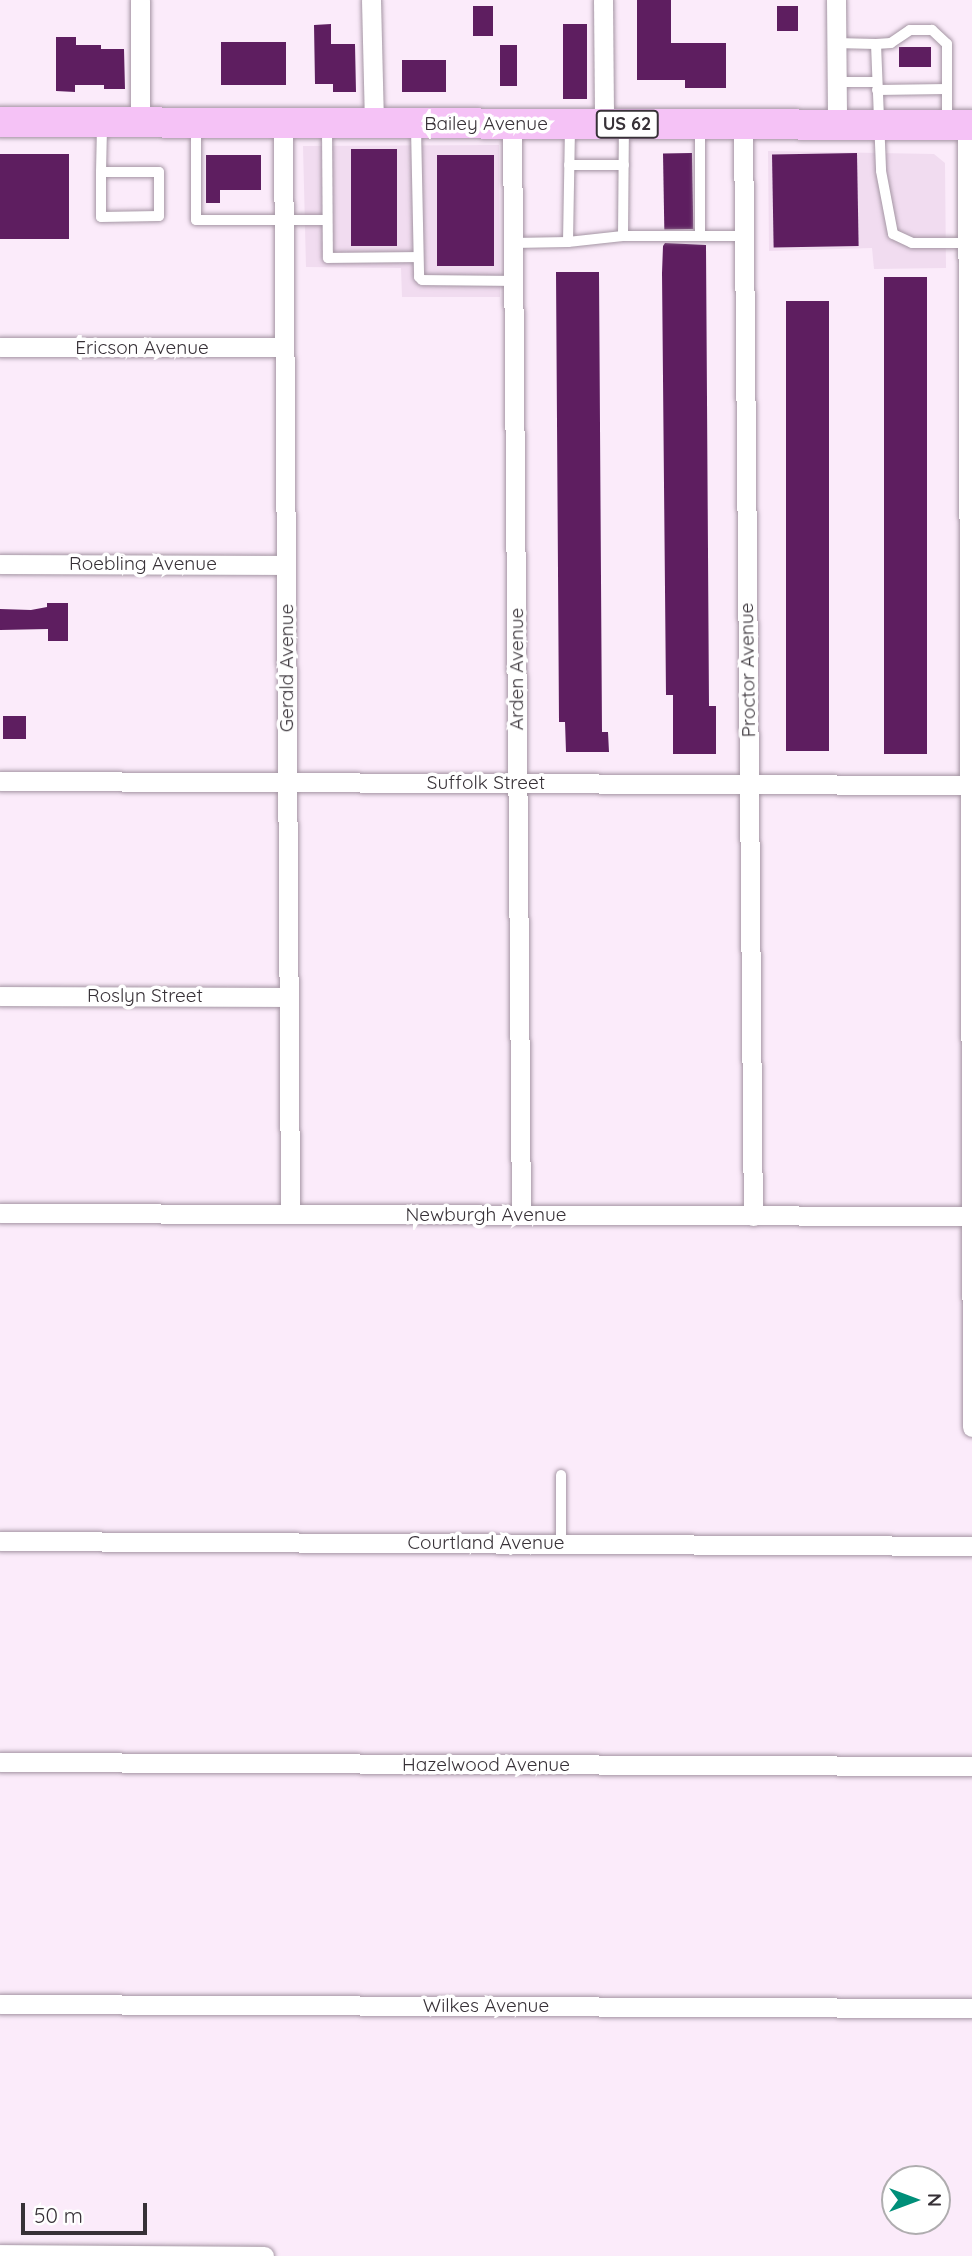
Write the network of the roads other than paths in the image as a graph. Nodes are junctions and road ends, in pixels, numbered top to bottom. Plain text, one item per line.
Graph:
1 (140, 0) edge
2 (371, 0) edge
3 (603, 0) edge
4 (836, 0) edge
5 (836, 43) junction
6 (876, 44) junction
7 (836, 82) junction
8 (877, 86) junction
9 (947, 89) junction
10 (0, 122) edge
11 (102, 122) junction
12 (140, 123) junction
13 (196, 123) junction
14 (283, 123) junction
15 (327, 124) junction
16 (374, 124) junction
17 (416, 124) junction
18 (512, 124) junction
19 (570, 124) junction
20 (614, 124) junction
21 (699, 124) junction
22 (743, 124) junction
23 (836, 125) junction
24 (879, 125) junction
25 (962, 125) edge
26 (569, 164) junction
27 (624, 164) junction
28 (102, 172) junction
29 (327, 220) junction
30 (283, 221) junction
31 (623, 236) junction
32 (699, 236) junction
33 (744, 236) junction
34 (568, 242) junction
35 (513, 243) junction
36 (967, 243) junction
37 (418, 257) junction
38 (514, 281) junction
39 (0, 347) edge
40 (284, 348) junction
41 (0, 564) edge
42 (286, 565) junction
43 (0, 781) edge
44 (288, 782) junction
45 (518, 783) junction
46 (749, 784) junction
47 (970, 785) edge
48 (0, 996) edge
49 (289, 997) junction
50 (0, 1213) edge
51 (290, 1213) junction
52 (522, 1214) junction
53 (753, 1216) junction
54 (971, 1216) edge
55 (972, 1427) edge
56 (561, 1475) dead end
57 (0, 1541) edge
58 (561, 1543) junction
59 (972, 1546) edge
60 (0, 1762) edge
61 (972, 1766) edge
62 (0, 2004) edge
63 (972, 2008) edge
64 (0, 2254) edge
65 (264, 2256) edge

1 - 12 street
2 - 16 street
3 - 20 street
4 - 5 street
5 - 6 lane
5 - 7 street
6 - 8 lane
6 - 9 lane
7 - 8 lane
7 - 23 street
8 - 9 lane
8 - 24 lane
9 - 25 lane
10 - 11 main road, Bailey Avenue / US 62
11 - 12 main road, Bailey Avenue / US 62
11 - 28 lane
12 - 13 main road, Bailey Avenue / US 62
13 - 14 main road, Bailey Avenue / US 62
13 - 30 lane
14 - 15 main road, Bailey Avenue / US 62
14 - 30 street, Gerald Avenue
15 - 16 main road, Bailey Avenue / US 62
15 - 29 lane
16 - 17 main road, Bailey Avenue / US 62
17 - 18 main road, Bailey Avenue / US 62
17 - 37 lane
18 - 19 main road, Bailey Avenue / US 62
18 - 35 street, Arden Avenue
19 - 20 main road, Bailey Avenue / US 62
19 - 26 lane
20 - 21 main road, Bailey Avenue / US 62
20 - 27 lane
21 - 22 main road, Bailey Avenue / US 62
21 - 32 lane
22 - 23 main road, Bailey Avenue / US 62
22 - 33 street, Proctor Avenue
23 - 24 main road, Bailey Avenue / US 62
24 - 25 main road, Bailey Avenue / US 62
24 - 36 lane
25 - 36 street
26 - 27 lane
26 - 34 lane
27 - 31 lane
28 - 28 lane
29 - 30 lane
29 - 37 lane
30 - 40 street, Gerald Avenue
31 - 32 lane
31 - 34 lane
32 - 33 lane
33 - 46 street, Proctor Avenue
34 - 35 lane
35 - 38 street, Arden Avenue
36 - 47 street
37 - 38 lane
38 - 45 street, Arden Avenue
39 - 40 street, Ericson Avenue
40 - 42 street, Gerald Avenue
41 - 42 street, Roebling Avenue
42 - 44 street, Gerald Avenue
43 - 44 street, Suffolk Street
44 - 45 street, Suffolk Street
44 - 49 street, Gerald Avenue
45 - 46 street, Suffolk Street
45 - 52 street, Arden Avenue
46 - 47 street, Suffolk Street
46 - 53 street, Proctor Avenue
47 - 54 street
48 - 49 street, Roslyn Street
49 - 51 street, Gerald Avenue
50 - 51 street, Newburgh Avenue
51 - 52 street, Newburgh Avenue
52 - 53 street, Newburgh Avenue
53 - 54 street, Newburgh Avenue
54 - 55 street
56 - 58 lane
57 - 58 street, Courtland Avenue
58 - 59 street, Courtland Avenue
60 - 61 street, Hazelwood Avenue
62 - 63 street, Wilkes Avenue
64 - 65 street

